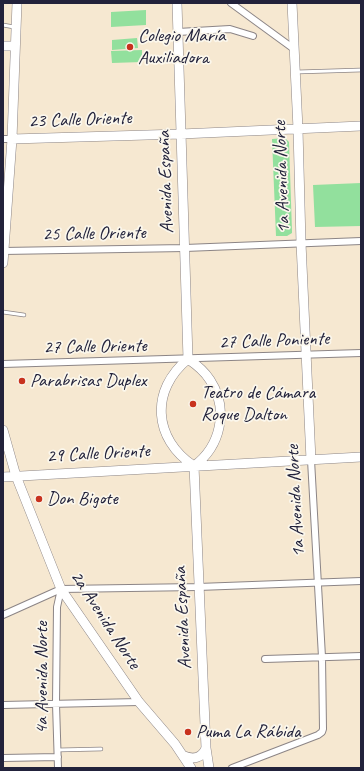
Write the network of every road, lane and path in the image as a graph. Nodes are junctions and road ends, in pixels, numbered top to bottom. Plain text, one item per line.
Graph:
1 (17, 3) edge
2 (176, 3) edge
3 (231, 3) edge
4 (292, 3) edge
5 (3, 25) edge
6 (16, 28) junction
7 (178, 32) junction
8 (253, 36) dead end
9 (3, 46) edge
10 (15, 46) junction
11 (294, 49) junction
12 (361, 70) edge
13 (296, 72) junction
14 (361, 126) edge
15 (298, 129) junction
16 (361, 130) edge
17 (181, 134) junction
18 (8, 139) edge
19 (5, 203) edge
20 (361, 241) edge
21 (301, 243) junction
22 (185, 248) junction
23 (3, 251) edge
24 (3, 263) edge
25 (3, 312) edge
26 (24, 315) dead end
27 (361, 353) edge
28 (306, 355) junction
29 (188, 359) junction
30 (3, 364) edge
31 (3, 430) edge
32 (361, 457) edge
33 (311, 460) junction
34 (194, 466) junction
35 (16, 476) junction
36 (3, 477) edge
37 (361, 581) edge
38 (317, 582) junction
39 (198, 587) junction
40 (61, 589) junction
41 (3, 615) edge
42 (361, 656) edge
43 (322, 657) junction
44 (265, 660) dead end
45 (139, 702) junction
46 (56, 704) junction
47 (3, 705) edge
48 (206, 748) junction
49 (100, 749) dead end
50 (57, 750) junction
51 (184, 756) junction
52 (58, 757) junction
53 (3, 758) edge
54 (58, 768) edge
55 (191, 768) edge
56 (209, 768) edge
57 (232, 768) edge

1 - 6 main road
2 - 7 main road, Avenida España
3 - 11 street
4 - 11 main road, 1a Avenida Norte
5 - 6 lane
6 - 10 main road
7 - 8 street
7 - 17 main road, Avenida España
9 - 10 main road
10 - 18 main road
11 - 13 main road, 1a Avenida Norte
12 - 13 lane
13 - 15 main road, 1a Avenida Norte
14 - 15 main road, 23 Calle Oriente
14 - 16 lane
15 - 17 main road, 23 Calle Oriente
15 - 21 main road, 1a Avenida Norte
17 - 18 main road, 23 Calle Oriente
17 - 22 main road, Avenida España
18 - 19 main road
19 - 23 main road
20 - 21 street, 25 Calle Oriente
21 - 22 street, 25 Calle Oriente
21 - 28 main road, 1a Avenida Norte
22 - 23 street, 25 Calle Oriente
22 - 29 main road, Avenida España
23 - 24 main road
25 - 26 lane
27 - 28 street, 27 Calle Poniente
28 - 29 street, 27 Calle Poniente
28 - 33 main road, 1a Avenida Norte
29 - 30 street, 27 Calle Oriente
29 - 34 main road
29 - 34 main road
31 - 35 main road, 2a Avenida Norte
32 - 33 main road, 29 Calle Oriente
33 - 34 main road, 29 Calle Oriente
33 - 38 street, 1a Avenida Norte
34 - 35 main road, 29 Calle Oriente
34 - 39 main road, Avenida España
35 - 36 main road, 29 Calle Oriente
35 - 40 main road, 2a Avenida Norte
37 - 38 street
38 - 39 street
38 - 43 street, 1a Avenida Norte
39 - 40 street
39 - 48 main road, Avenida España
40 - 41 street
40 - 45 main road, 2a Avenida Norte
40 - 46 street, 4a Avenida Norte
42 - 43 street
43 - 44 street
43 - 57 street, 1a Avenida Norte
45 - 46 street
45 - 51 main road, 2a Avenida Norte
46 - 47 street
46 - 50 street, 4a Avenida Norte
48 - 51 main road
48 - 56 main road, Avenida España
49 - 50 lane
50 - 52 street, 4a Avenida Norte
51 - 55 main road, 2a Avenida Norte
52 - 53 street
52 - 54 street, 4a Avenida Norte

